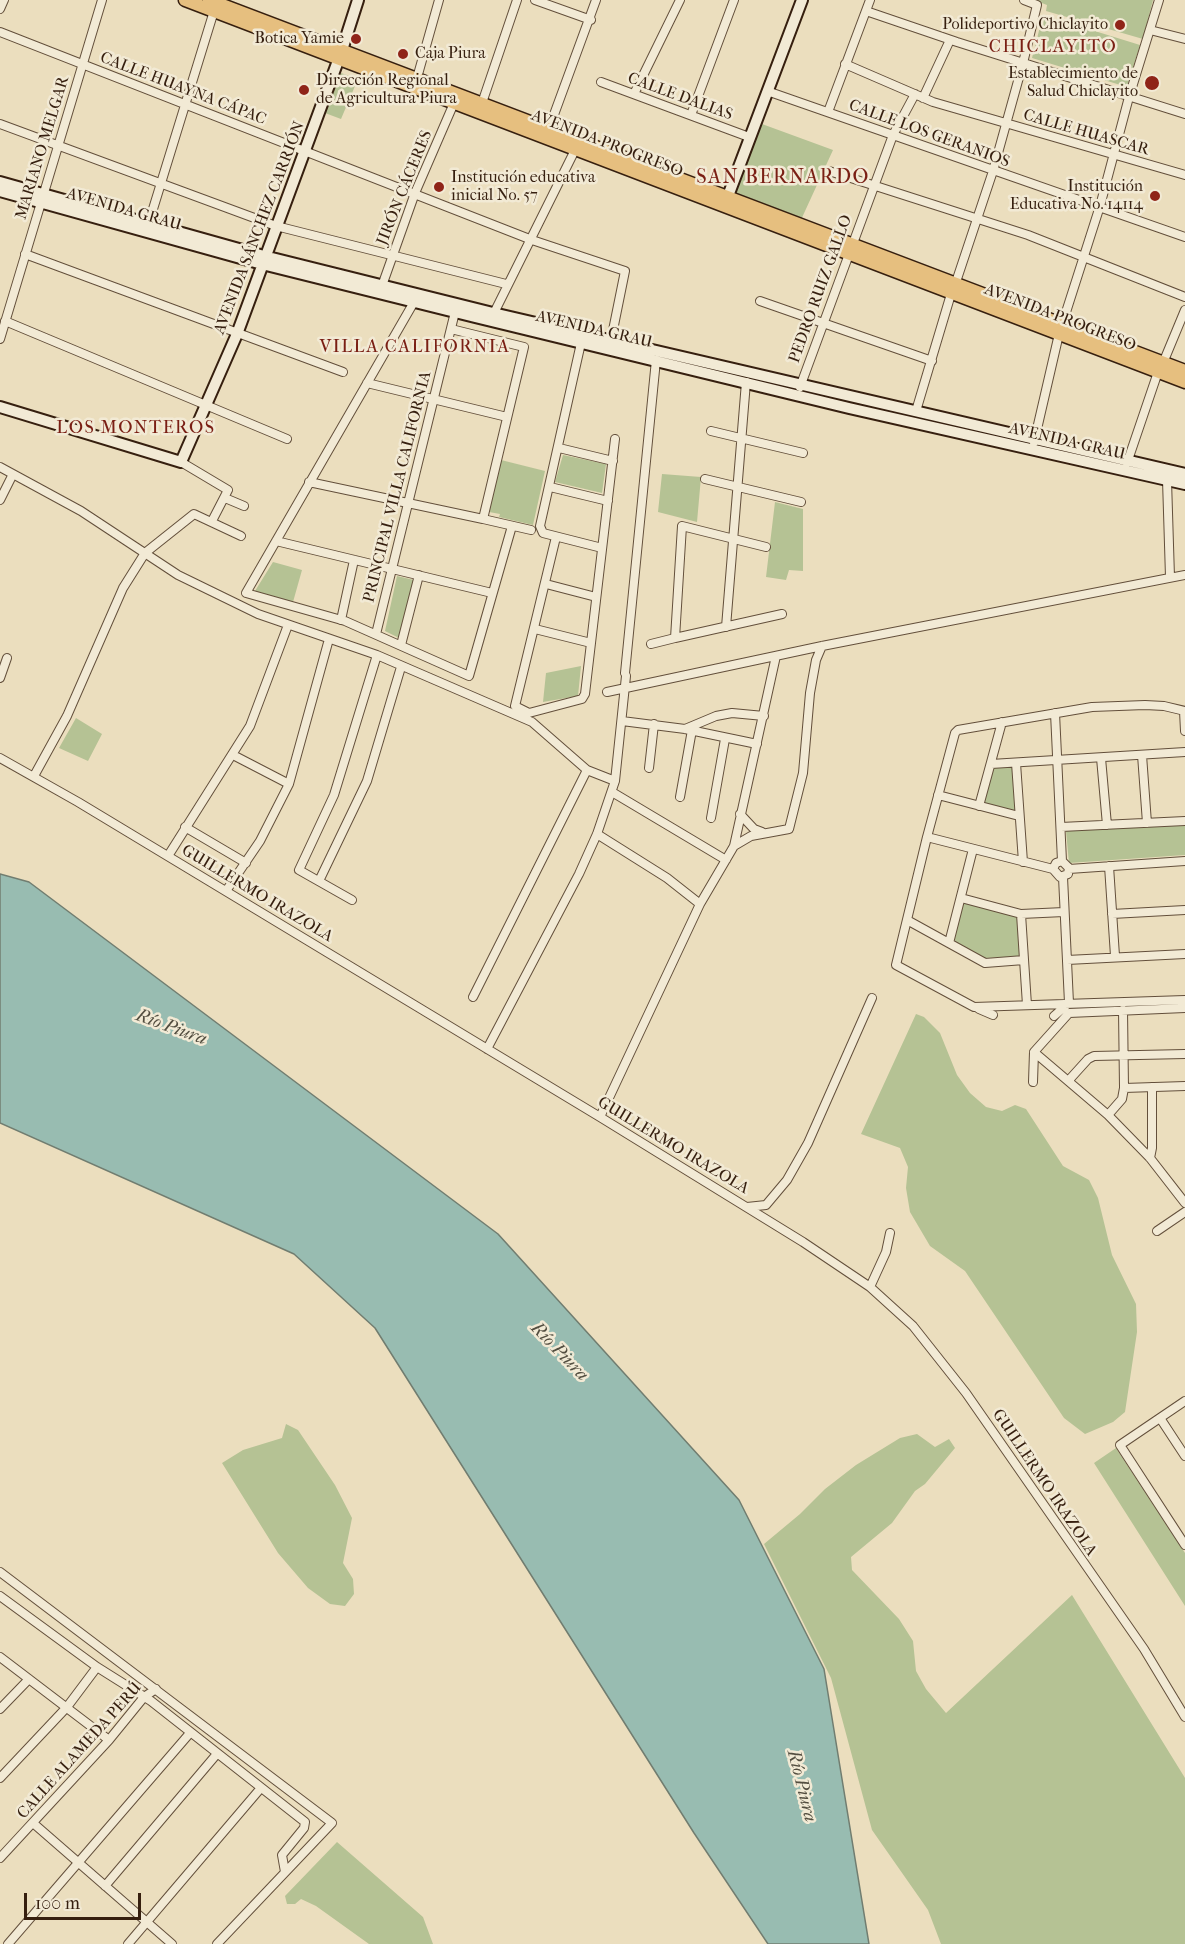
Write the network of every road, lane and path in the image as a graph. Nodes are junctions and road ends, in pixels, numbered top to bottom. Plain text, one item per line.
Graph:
1 (4, 0) edge
2 (102, 0) edge
3 (184, 0) edge
4 (358, 0) edge
5 (440, 0) edge
6 (517, 0) edge
7 (535, 0) edge
8 (596, 0) edge
9 (680, 0) edge
10 (734, 0) edge
11 (802, 0) edge
12 (870, 0) edge
13 (1024, 0) edge
14 (1160, 0) edge
15 (214, 4) edge
16 (0, 9) edge
17 (866, 11) junction
18 (591, 20) junction
19 (1150, 30) junction
20 (0, 32) edge
21 (1185, 39) edge
22 (950, 40) junction
23 (340, 54) junction
24 (1023, 63) junction
25 (846, 64) junction
26 (84, 65) junction
27 (417, 78) junction
28 (602, 82) dead end
29 (767, 90) junction
30 (634, 94) junction
31 (915, 94) junction
32 (1130, 97) junction
33 (923, 98) junction
34 (454, 103) junction
35 (482, 103) junction
36 (186, 105) junction
37 (828, 112) junction
38 (1185, 114) edge
39 (691, 115) junction
40 (0, 124) edge
41 (1007, 124) junction
42 (547, 133) junction
43 (893, 135) junction
44 (749, 137) junction
45 (58, 146) junction
46 (305, 150) junction
47 (575, 150) junction
48 (1114, 154) junction
49 (829, 171) dead end
50 (993, 171) junction
51 (1185, 175) edge
52 (0, 182) edge
53 (162, 185) junction
54 (874, 186) junction
55 (0, 191) edge
56 (415, 194) junction
57 (42, 198) junction
58 (726, 202) junction
59 (1100, 206) junction
60 (977, 219) junction
61 (149, 222) junction
62 (276, 226) junction
63 (1185, 237) edge
64 (532, 240) junction
65 (850, 250) junction
66 (25, 254) junction
67 (392, 256) junction
68 (1085, 257) junction
69 (263, 260) junction
70 (383, 284) junction
71 (506, 284) junction
72 (953, 289) junction
73 (1185, 297) edge
74 (760, 301) dead end
75 (414, 302) junction
76 (1185, 310) edge
77 (455, 312) junction
78 (492, 317) junction
79 (5, 321) junction
80 (823, 322) junction
81 (451, 329) junction
82 (1060, 329) junction
83 (237, 334) junction
84 (0, 339) edge
85 (582, 343) junction
86 (610, 345) junction
87 (656, 360) junction
88 (932, 361) junction
89 (1161, 367) junction
90 (1185, 371) edge
91 (343, 372) dead end
92 (746, 382) junction
93 (1185, 382) edge
94 (368, 383) junction
95 (799, 390) junction
96 (435, 399) junction
97 (206, 405) junction
98 (0, 407) edge
99 (916, 411) junction
100 (507, 417) junction
101 (711, 431) dead end
102 (287, 439) dead end
103 (615, 439) dead end
104 (741, 439) junction
105 (1034, 444) junction
106 (559, 448) junction
107 (803, 453) dead end
108 (613, 461) junction
109 (181, 462) junction
110 (1126, 465) junction
111 (0, 467) edge
112 (13, 474) junction
113 (1185, 474) edge
114 (705, 480) dead end
115 (1167, 480) junction
116 (309, 482) junction
117 (1185, 484) edge
118 (550, 487) junction
119 (738, 487) junction
120 (227, 494) junction
121 (0, 500) edge
122 (608, 501) junction
123 (801, 502) dead end
124 (409, 503) junction
125 (244, 506) dead end
126 (483, 519) junction
127 (213, 521) junction
128 (512, 526) junction
129 (531, 530) dead end
130 (241, 536) dead end
131 (556, 537) junction
132 (732, 539) junction
133 (276, 541) junction
134 (766, 547) dead end
135 (602, 548) junction
136 (145, 553) junction
137 (354, 560) junction
138 (392, 569) junction
139 (419, 575) junction
140 (1185, 575) edge
141 (1170, 577) junction
142 (546, 584) junction
143 (492, 593) junction
144 (596, 597) junction
145 (782, 614) dead end
146 (341, 620) junction
147 (288, 625) junction
148 (726, 627) junction
149 (535, 629) junction
150 (376, 634) junction
151 (675, 638) junction
152 (329, 639) junction
153 (591, 643) junction
154 (651, 644) dead end
155 (401, 645) junction
156 (822, 646) junction
157 (376, 655) junction
158 (776, 656) junction
159 (7, 658) dead end
160 (401, 667) junction
161 (0, 678) edge
162 (626, 688) junction
163 (607, 692) dead end
164 (1184, 711) edge
165 (1054, 713) junction
166 (764, 716) junction
167 (622, 721) junction
168 (1002, 722) junction
169 (654, 724) junction
170 (688, 730) junction
171 (1185, 731) edge
172 (725, 739) junction
173 (757, 744) junction
174 (1185, 753) edge
175 (233, 755) junction
176 (1142, 755) junction
177 (0, 758) edge
178 (1101, 758) junction
179 (1057, 760) junction
180 (1016, 763) junction
181 (990, 764) junction
182 (649, 768) dead end
183 (587, 770) junction
184 (34, 776) junction
185 (615, 781) junction
186 (289, 784) junction
187 (612, 792) junction
188 (938, 795) junction
189 (680, 797) dead end
190 (980, 806) junction
191 (740, 814) junction
192 (1019, 816) junction
193 (711, 818) dead end
194 (1185, 821) edge
195 (1147, 823) junction
196 (1107, 825) junction
197 (185, 827) junction
198 (1061, 827) junction
199 (764, 833) junction
200 (597, 834) junction
201 (927, 837) junction
202 (734, 846) junction
203 (973, 849) junction
204 (168, 856) junction
205 (726, 860) junction
206 (1062, 861) junction
207 (1185, 861) edge
208 (1023, 862) junction
209 (246, 863) junction
210 (1109, 866) junction
211 (1053, 869) junction
212 (1069, 869) junction
213 (1062, 878) junction
214 (319, 881) junction
215 (226, 891) junction
216 (961, 898) junction
217 (352, 900) dead end
218 (700, 904) junction
219 (1185, 910) edge
220 (1064, 912) junction
221 (1020, 914) junction
222 (1112, 914) junction
223 (907, 920) junction
224 (949, 943) junction
225 (1185, 954) edge
226 (1115, 956) junction
227 (1024, 960) junction
228 (1067, 960) junction
229 (473, 997) dead end
230 (872, 998) dead end
231 (1185, 1000) edge
232 (1069, 1003) junction
233 (1027, 1005) junction
234 (974, 1007) junction
235 (1185, 1008) edge
236 (1123, 1010) junction
237 (993, 1015) dead end
238 (1054, 1016) dead end
239 (487, 1049) junction
240 (1035, 1052) junction
241 (1185, 1054) edge
242 (1123, 1055) junction
243 (1069, 1080) junction
244 (1034, 1082) dead end
245 (1185, 1086) edge
246 (1152, 1087) junction
247 (1124, 1088) junction
248 (1108, 1115) junction
249 (600, 1117) junction
250 (1150, 1158) junction
251 (1185, 1203) edge
252 (747, 1208) junction
253 (1185, 1212) edge
254 (1157, 1231) dead end
255 (890, 1233) dead end
256 (870, 1287) junction
257 (1185, 1401) edge
258 (1160, 1418) junction
259 (1185, 1456) edge
260 (1185, 1545) edge
261 (0, 1572) edge
262 (0, 1596) edge
263 (0, 1657) edge
264 (97, 1667) junction
265 (29, 1678) junction
266 (156, 1689) junction
267 (144, 1697) junction
268 (67, 1707) junction
269 (0, 1709) edge
270 (1185, 1717) edge
271 (190, 1733) junction
272 (109, 1740) junction
273 (216, 1755) junction
274 (0, 1778) edge
275 (260, 1789) junction
276 (33, 1823) junction
277 (0, 1858) edge
278 (80, 1863) junction
279 (285, 1872) junction
280 (105, 1886) junction
281 (147, 1922) junction
282 (8, 1944) edge
283 (128, 1944) edge
284 (172, 1944) edge
285 (217, 1944) edge

1 - 16 street
2 - 26 street, MARIANO MELGAR
3 - 15 main road, AVENIDA PROGRESO
4 - 23 street, AVENIDA SÁNCHEZ CARRIÓN
5 - 27 street
6 - 35 street
7 - 18 street
8 - 18 street
9 - 30 street
10 - 39 street
11 - 29 street
12 - 17 street
13 - 24 street
14 - 19 street
15 - 23 main road, AVENIDA PROGRESO
15 - 36 street
17 - 22 street
17 - 25 street
18 - 42 street
19 - 21 street
19 - 32 street
20 - 26 street, CALLE HUAYNA CÁPAC
22 - 24 street
22 - 33 street
23 - 27 main road, AVENIDA PROGRESO
23 - 34 main road, AVENIDA PROGRESO
23 - 46 street, AVENIDA SÁNCHEZ CARRIÓN
24 - 32 street
24 - 41 street
25 - 31 street, CALLE HUASCAR
25 - 37 street
26 - 36 street, CALLE HUAYNA CÁPAC
26 - 45 street, MARIANO MELGAR
27 - 35 main road, AVENIDA PROGRESO
28 - 30 street, CALLE DALIAS
29 - 37 street, CALLE LOS GERANIOS
29 - 44 street
30 - 39 street, CALLE DALIAS
31 - 33 street, CALLE HUASCAR
31 - 43 street, PEDRO RUIZ GALLO
32 - 38 street
32 - 48 street
33 - 41 street, CALLE HUASCAR
34 - 42 main road, AVENIDA PROGRESO
34 - 56 street, JIRÓN CÁCERES
35 - 42 main road, AVENIDA PROGRESO
36 - 46 street, CALLE HUAYNA CÁPAC
36 - 53 street
37 - 43 street, CALLE LOS GERANIOS
39 - 44 street, CALLE DALIAS
40 - 45 street
41 - 48 street, CALLE HUASCAR
41 - 50 street
42 - 47 main road, AVENIDA PROGRESO
42 - 58 main road, AVENIDA PROGRESO
43 - 50 street, CALLE LOS GERANIOS
43 - 54 street, PEDRO RUIZ GALLO
44 - 58 street
45 - 53 street
45 - 57 street, MARIANO MELGAR
46 - 56 street, CALLE HUAYNA CÁPAC
46 - 62 street, AVENIDA SÁNCHEZ CARRIÓN
47 - 58 main road, AVENIDA PROGRESO
47 - 64 street
48 - 51 street, CALLE HUASCAR
48 - 59 street
49 - 54 street
50 - 59 street, CALLE LOS GERANIOS
50 - 60 street
52 - 57 street, AVENIDA GRAU
53 - 61 street
53 - 62 street
54 - 60 street
54 - 65 street, PEDRO RUIZ GALLO
55 - 57 street, AVENIDA GRAU
56 - 64 street, CALLE HUAYNA CÁPAC
56 - 67 street, JIRÓN CÁCERES
57 - 61 street, AVENIDA GRAU
57 - 66 street, MARIANO MELGAR
57 - 69 street, AVENIDA GRAU
58 - 65 main road, AVENIDA PROGRESO
59 - 63 street, CALLE LOS GERANIOS
59 - 68 street
60 - 68 street
60 - 72 street
61 - 69 street, AVENIDA GRAU
62 - 67 street
62 - 69 street, AVENIDA SÁNCHEZ CARRIÓN
64 - 71 street
64 - 86 street, CALLE HUAYNA CÁPAC
65 - 72 main road, AVENIDA PROGRESO
65 - 80 street, PEDRO RUIZ GALLO
66 - 79 street, MARIANO MELGAR
66 - 83 street
67 - 70 street, JIRÓN CÁCERES
67 - 71 street
68 - 73 street
68 - 82 street
69 - 70 street, AVENIDA GRAU
69 - 75 street, AVENIDA GRAU
69 - 83 street, AVENIDA SÁNCHEZ CARRIÓN
70 - 78 street, AVENIDA GRAU
71 - 78 street
72 - 82 main road, AVENIDA PROGRESO
72 - 88 street
74 - 80 street
75 - 77 street, AVENIDA GRAU
75 - 94 street
76 - 89 street
77 - 78 street, AVENIDA GRAU
77 - 81 street, PRINCIPAL VILLA CALIFORNIA
78 - 85 street, AVENIDA GRAU
78 - 86 street, AVENIDA GRAU
79 - 84 street, MARIANO MELGAR
79 - 97 street
80 - 88 street
80 - 95 street, PEDRO RUIZ GALLO
81 - 96 street, PRINCIPAL VILLA CALIFORNIA
81 - 100 street
82 - 89 main road, AVENIDA PROGRESO
82 - 105 street
83 - 91 street
83 - 97 street, AVENIDA SÁNCHEZ CARRIÓN
85 - 86 street, AVENIDA GRAU
85 - 106 street
86 - 87 street, AVENIDA GRAU
86 - 95 street, AVENIDA GRAU
87 - 92 street, AVENIDA GRAU
87 - 162 street
88 - 99 street
89 - 90 main road, AVENIDA PROGRESO
89 - 93 main road, AVENIDA PROGRESO
89 - 110 street
92 - 95 street, AVENIDA GRAU
92 - 104 street
94 - 96 street
94 - 116 street
95 - 99 street, AVENIDA GRAU
95 - 105 street, AVENIDA GRAU
96 - 100 street
96 - 124 street, PRINCIPAL VILLA CALIFORNIA
97 - 102 street
97 - 109 street, AVENIDA SÁNCHEZ CARRIÓN
98 - 109 street
99 - 105 street, AVENIDA GRAU
100 - 126 street
101 - 104 street
103 - 108 street
104 - 107 street
104 - 119 street
105 - 110 street, AVENIDA GRAU
106 - 108 street
106 - 118 street
108 - 122 street
109 - 120 street
110 - 113 street, AVENIDA GRAU
110 - 115 street, AVENIDA GRAU
111 - 112 street
112 - 121 street
112 - 136 street
114 - 119 street
115 - 117 street, AVENIDA GRAU
115 - 141 street
116 - 124 street
116 - 133 street
118 - 122 street
118 - 131 street
119 - 123 street
119 - 132 street
120 - 125 street
120 - 127 street
122 - 135 street
124 - 126 street
124 - 138 street, PRINCIPAL VILLA CALIFORNIA
126 - 128 street
127 - 130 street
127 - 136 street
128 - 129 street
128 - 143 street
131 - 135 street
131 - 142 street
132 - 134 street
132 - 148 street
132 - 151 street
133 - 137 street
133 - 146 street
135 - 144 street
136 - 147 street
136 - 184 street
137 - 138 street
137 - 146 street
138 - 139 street
138 - 150 street, PRINCIPAL VILLA CALIFORNIA
139 - 143 street
139 - 155 street
140 - 141 street
141 - 156 street
142 - 144 street
142 - 149 street
143 - 155 street
144 - 153 street
145 - 148 street
146 - 150 street
147 - 152 street
147 - 175 street
148 - 151 street
149 - 153 street
149 - 153 street
150 - 155 street
151 - 154 street
152 - 157 street
152 - 186 street
156 - 158 street
156 - 199 street
157 - 160 street
157 - 214 street
158 - 162 street
158 - 166 street
159 - 161 street
160 - 183 street
160 - 214 street
162 - 163 street
162 - 167 street
164 - 165 street
164 - 171 street
165 - 168 street
165 - 179 street
166 - 170 street
166 - 173 street
167 - 169 street
167 - 185 street
168 - 181 street
168 - 188 street
169 - 170 street
169 - 182 street
170 - 172 street
170 - 189 street
172 - 173 street
172 - 193 street
173 - 191 street
174 - 176 street
175 - 186 street
175 - 197 street
176 - 178 street
176 - 195 street
177 - 184 street, GUILLERMO IRAZOLA
178 - 179 street
178 - 196 street
179 - 180 street
179 - 198 street
180 - 181 street
180 - 192 street
181 - 190 street
183 - 185 street
183 - 229 street
184 - 204 street, GUILLERMO IRAZOLA
185 - 187 street
186 - 209 street
187 - 200 street
187 - 205 street
188 - 190 street
188 - 201 street
190 - 192 street
191 - 199 street
191 - 202 street
192 - 208 street
194 - 195 street
195 - 196 street
196 - 198 street
197 - 204 street
197 - 209 street
198 - 206 street
199 - 202 street
200 - 218 street
200 - 239 street
201 - 203 street
201 - 223 street
202 - 205 street
203 - 208 street
203 - 216 street
204 - 215 street, GUILLERMO IRAZOLA
205 - 218 street
206 - 211 street
206 - 212 street
207 - 210 street
208 - 211 street
209 - 215 street
210 - 212 street
210 - 222 street
211 - 213 street
212 - 213 street
213 - 220 street
214 - 217 street
215 - 239 street, GUILLERMO IRAZOLA
216 - 221 street
216 - 224 street
218 - 249 street
219 - 222 street
220 - 221 street
220 - 228 street
221 - 227 street
222 - 226 street
223 - 224 street
223 - 234 street
224 - 227 street
225 - 226 street
226 - 228 street
227 - 233 street
228 - 232 street
230 - 252 street
231 - 232 street
232 - 233 street
232 - 238 street
233 - 234 street
234 - 237 street
235 - 236 street
236 - 240 street
236 - 242 street
239 - 249 street, GUILLERMO IRAZOLA
240 - 243 street
240 - 244 street
241 - 242 street
242 - 243 street
242 - 247 street
243 - 248 street
245 - 246 street
246 - 247 street
246 - 250 street
247 - 248 street
248 - 250 street
249 - 252 street, GUILLERMO IRAZOLA
250 - 251 street
252 - 256 street, GUILLERMO IRAZOLA
253 - 254 street
255 - 256 street
256 - 270 street, GUILLERMO IRAZOLA
257 - 258 street
258 - 259 street
258 - 260 street
261 - 266 street
262 - 264 street
263 - 265 street
264 - 267 street
264 - 268 street
265 - 268 street
265 - 269 street
266 - 267 street, CALLE ALAMEDA PERÚ
266 - 279 street
267 - 271 street
267 - 272 street, CALLE ALAMEDA PERÚ
268 - 272 street
268 - 274 street
271 - 273 street
271 - 278 street
272 - 276 street, CALLE ALAMEDA PERÚ
273 - 275 street
273 - 280 street
275 - 279 street
275 - 281 street
276 - 277 street, CALLE ALAMEDA PERÚ
276 - 278 street
278 - 280 street
278 - 282 street
279 - 285 street
280 - 281 street
281 - 283 street
281 - 284 street

